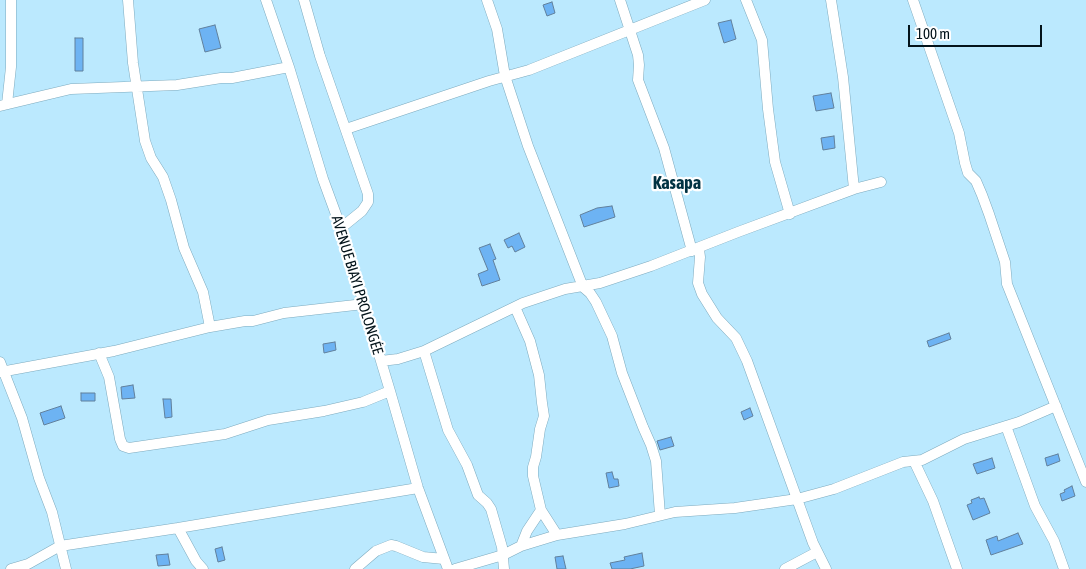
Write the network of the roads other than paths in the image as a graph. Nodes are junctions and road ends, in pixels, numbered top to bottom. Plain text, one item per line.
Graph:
1 (11, 0) edge
2 (128, 0) edge
3 (266, 0) edge
4 (304, 0) edge
5 (487, 0) edge
6 (620, 0) edge
7 (705, 0) edge
8 (746, 0) edge
9 (831, 0) edge
10 (913, 0) edge
11 (630, 30) junction
12 (288, 67) junction
13 (505, 76) junction
14 (137, 87) junction
15 (3, 105) edge
16 (346, 130) junction
17 (881, 182) dead end
18 (854, 189) junction
19 (790, 214) junction
20 (341, 228) junction
21 (695, 250) junction
22 (582, 287) junction
23 (364, 304) junction
24 (515, 307) junction
25 (210, 327) junction
26 (424, 351) junction
27 (99, 353) junction
28 (381, 361) junction
29 (1, 368) edge
30 (390, 391) junction
31 (1056, 406) junction
32 (1006, 426) junction
33 (914, 461) junction
34 (1086, 482) edge
35 (418, 488) junction
36 (797, 499) junction
37 (541, 510) junction
38 (660, 515) junction
39 (178, 528) junction
40 (557, 535) junction
41 (60, 546) junction
42 (521, 546) junction
43 (817, 552) junction
44 (503, 555) junction
45 (444, 558) junction
46 (11, 569) edge
47 (66, 569) edge
48 (203, 569) edge
49 (355, 569) edge
50 (448, 569) edge
51 (455, 569) edge
52 (504, 569) edge
53 (785, 569) edge
54 (826, 569) edge
55 (957, 569) edge
56 (1064, 569) edge

1 - 15 street
2 - 14 street
3 - 12 street, AVENUE BIAYI PROLONGÉE
4 - 16 street
5 - 13 street
6 - 11 street
7 - 11 street
8 - 19 street
9 - 18 street
10 - 31 street
11 - 13 street
11 - 21 street
12 - 14 street
12 - 20 street, AVENUE BIAYI PROLONGÉE
13 - 16 street
13 - 22 street
14 - 15 street
14 - 25 street
16 - 20 street
17 - 18 street
18 - 19 street
19 - 21 street
20 - 23 street, AVENUE BIAYI PROLONGÉE
21 - 22 street
21 - 36 street
22 - 24 street
22 - 38 street
23 - 25 street
23 - 28 street, AVENUE BIAYI PROLONGÉE
24 - 26 street
24 - 37 street
25 - 27 street
26 - 28 street
26 - 44 street
27 - 29 street
27 - 30 street
28 - 30 street, AVENUE BIAYI PROLONGÉE
29 - 41 street
30 - 35 street, AVENUE BIAYI PROLONGÉE
31 - 32 street
31 - 34 street
32 - 33 street
32 - 56 street
33 - 36 street
33 - 55 street
35 - 39 street
35 - 45 street, AVENUE BIAYI PROLONGÉE
36 - 38 street
36 - 43 street
37 - 40 street
37 - 42 street
38 - 40 street
39 - 41 street
39 - 48 street
40 - 42 street
41 - 46 street
41 - 47 street
42 - 44 street
43 - 53 street
43 - 54 street
44 - 51 street
44 - 52 street
45 - 49 street
45 - 50 street, AVENUE BIAYI PROLONGÉE

